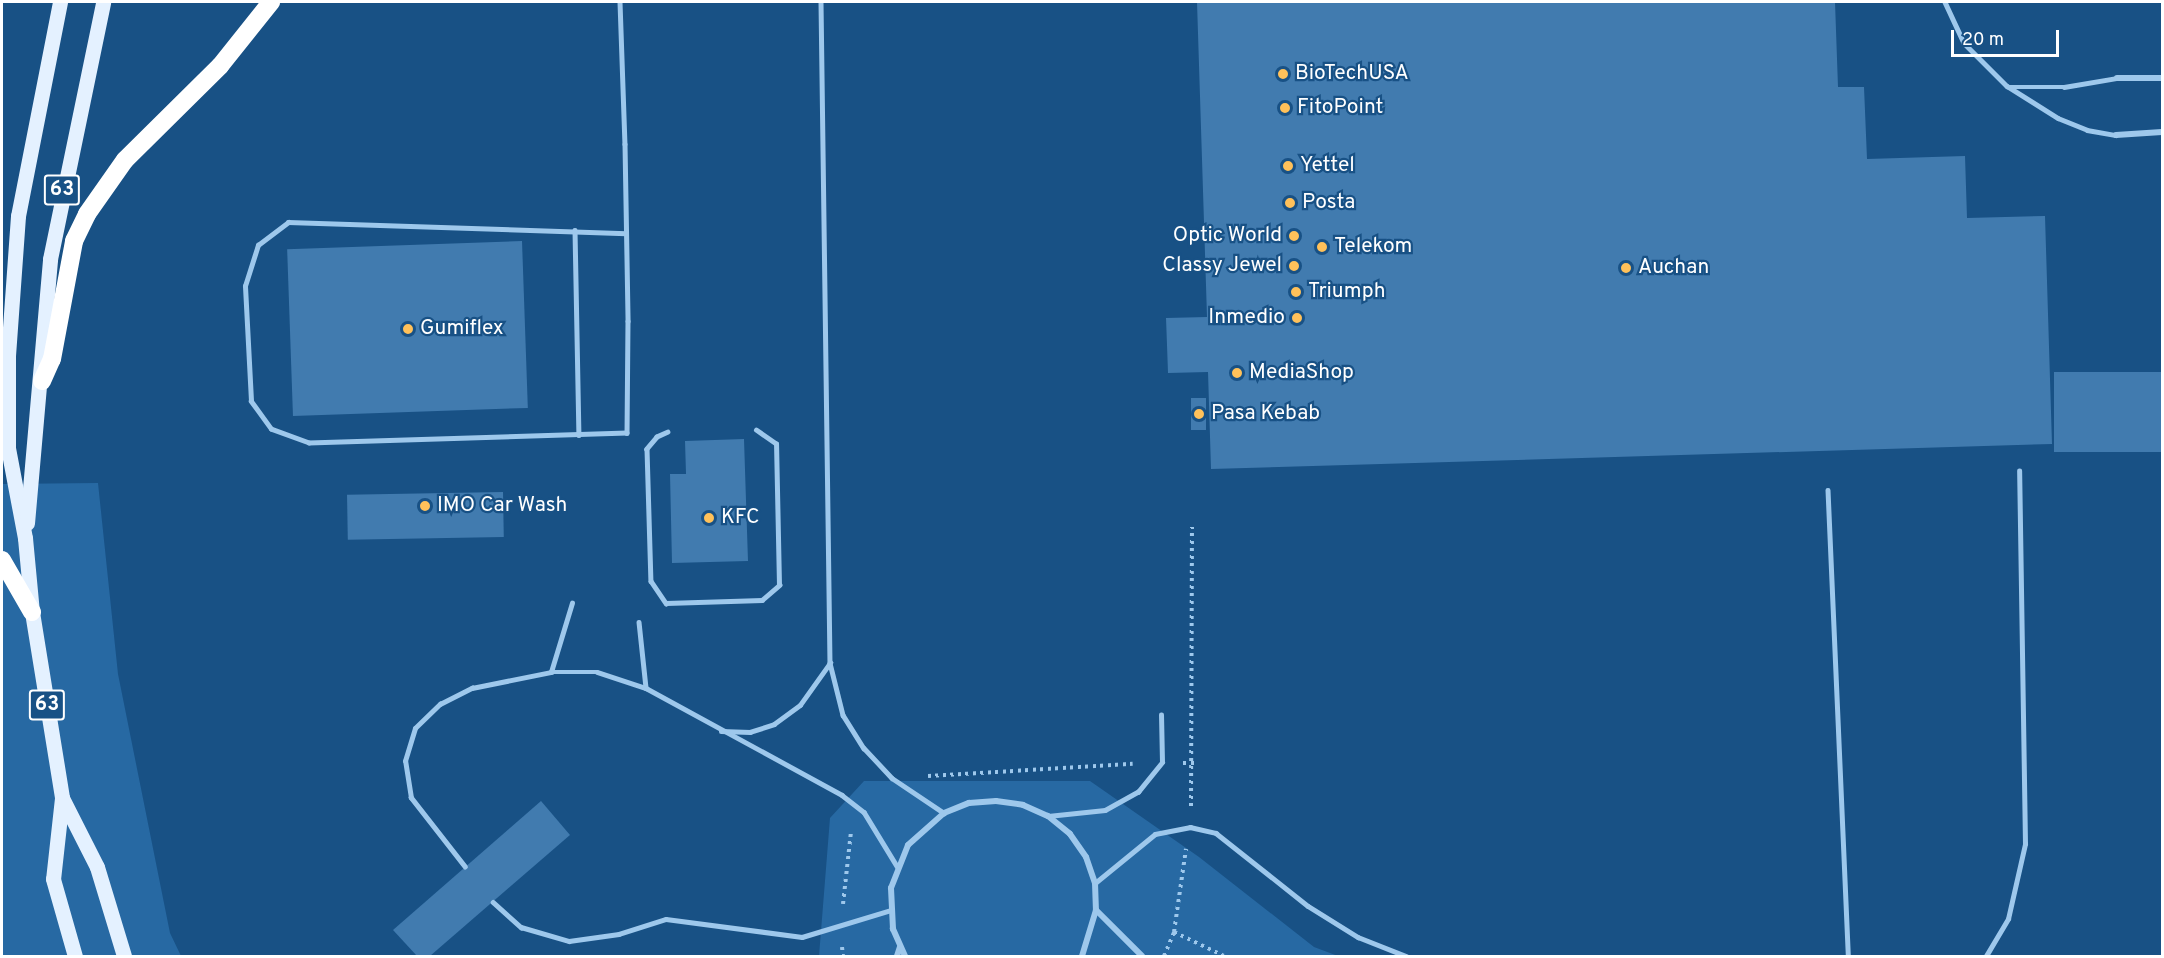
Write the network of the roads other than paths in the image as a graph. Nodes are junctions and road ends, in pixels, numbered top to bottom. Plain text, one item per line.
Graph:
1 (60, 2) edge
2 (103, 2) edge
3 (270, 2) edge
4 (620, 2) edge
5 (820, 2) edge
6 (1945, 2) edge
7 (2117, 78) joint
8 (2163, 78) edge
9 (2007, 86) junction
10 (2163, 132) edge
11 (2116, 135) joint
12 (576, 230) junction
13 (626, 233) junction
14 (42, 381) junction
15 (756, 430) dead end
16 (668, 432) dead end
17 (579, 435) junction
18 (2019, 471) dead end
19 (1828, 490) dead end
20 (26, 538) junction
21 (2, 560) edge
22 (572, 603) dead end
23 (32, 612) junction
24 (639, 622) dead end
25 (830, 663) junction
26 (552, 672) junction
27 (646, 688) junction
28 (1161, 715) dead end
29 (719, 731) junction
30 (62, 798) junction
31 (944, 813) junction
32 (1048, 816) junction
33 (897, 866) junction
34 (465, 867) dead end
35 (1095, 883) junction
36 (493, 902) dead end
37 (891, 910) junction
38 (1096, 910) junction
39 (900, 947) junction
40 (75, 957) edge
41 (124, 957) edge
42 (897, 957) edge
43 (905, 957) edge
44 (1082, 957) edge
45 (1142, 957) edge
46 (1406, 957) edge
47 (1848, 957) edge
48 (1986, 957) edge

1 - 20 main road, 63
2 - 14 main road, 63
3 - 14 highway
4 - 13 lane
5 - 25 lane
6 - 9 lane
7 - 8 street
7 - 9 lane
9 - 11 lane
10 - 11 street
12 - 13 lane
12 - 17 lane
12 - 17 lane
13 - 17 lane
14 - 20 main road, 63
15 - 16 lane
18 - 48 lane
19 - 47 lane
20 - 23 main road, 63
21 - 23 highway
22 - 26 lane
23 - 30 main road, 63
24 - 27 lane
25 - 29 lane
25 - 31 lane
26 - 27 lane
26 - 34 lane
27 - 29 lane
28 - 32 lane
29 - 33 lane
30 - 40 main road, 63
30 - 41 main road, 63
31 - 32 street
31 - 33 street
32 - 35 street
33 - 37 street
35 - 38 street
35 - 46 lane
36 - 37 lane
37 - 39 street
38 - 44 street
38 - 45 street
39 - 42 street
39 - 43 street

